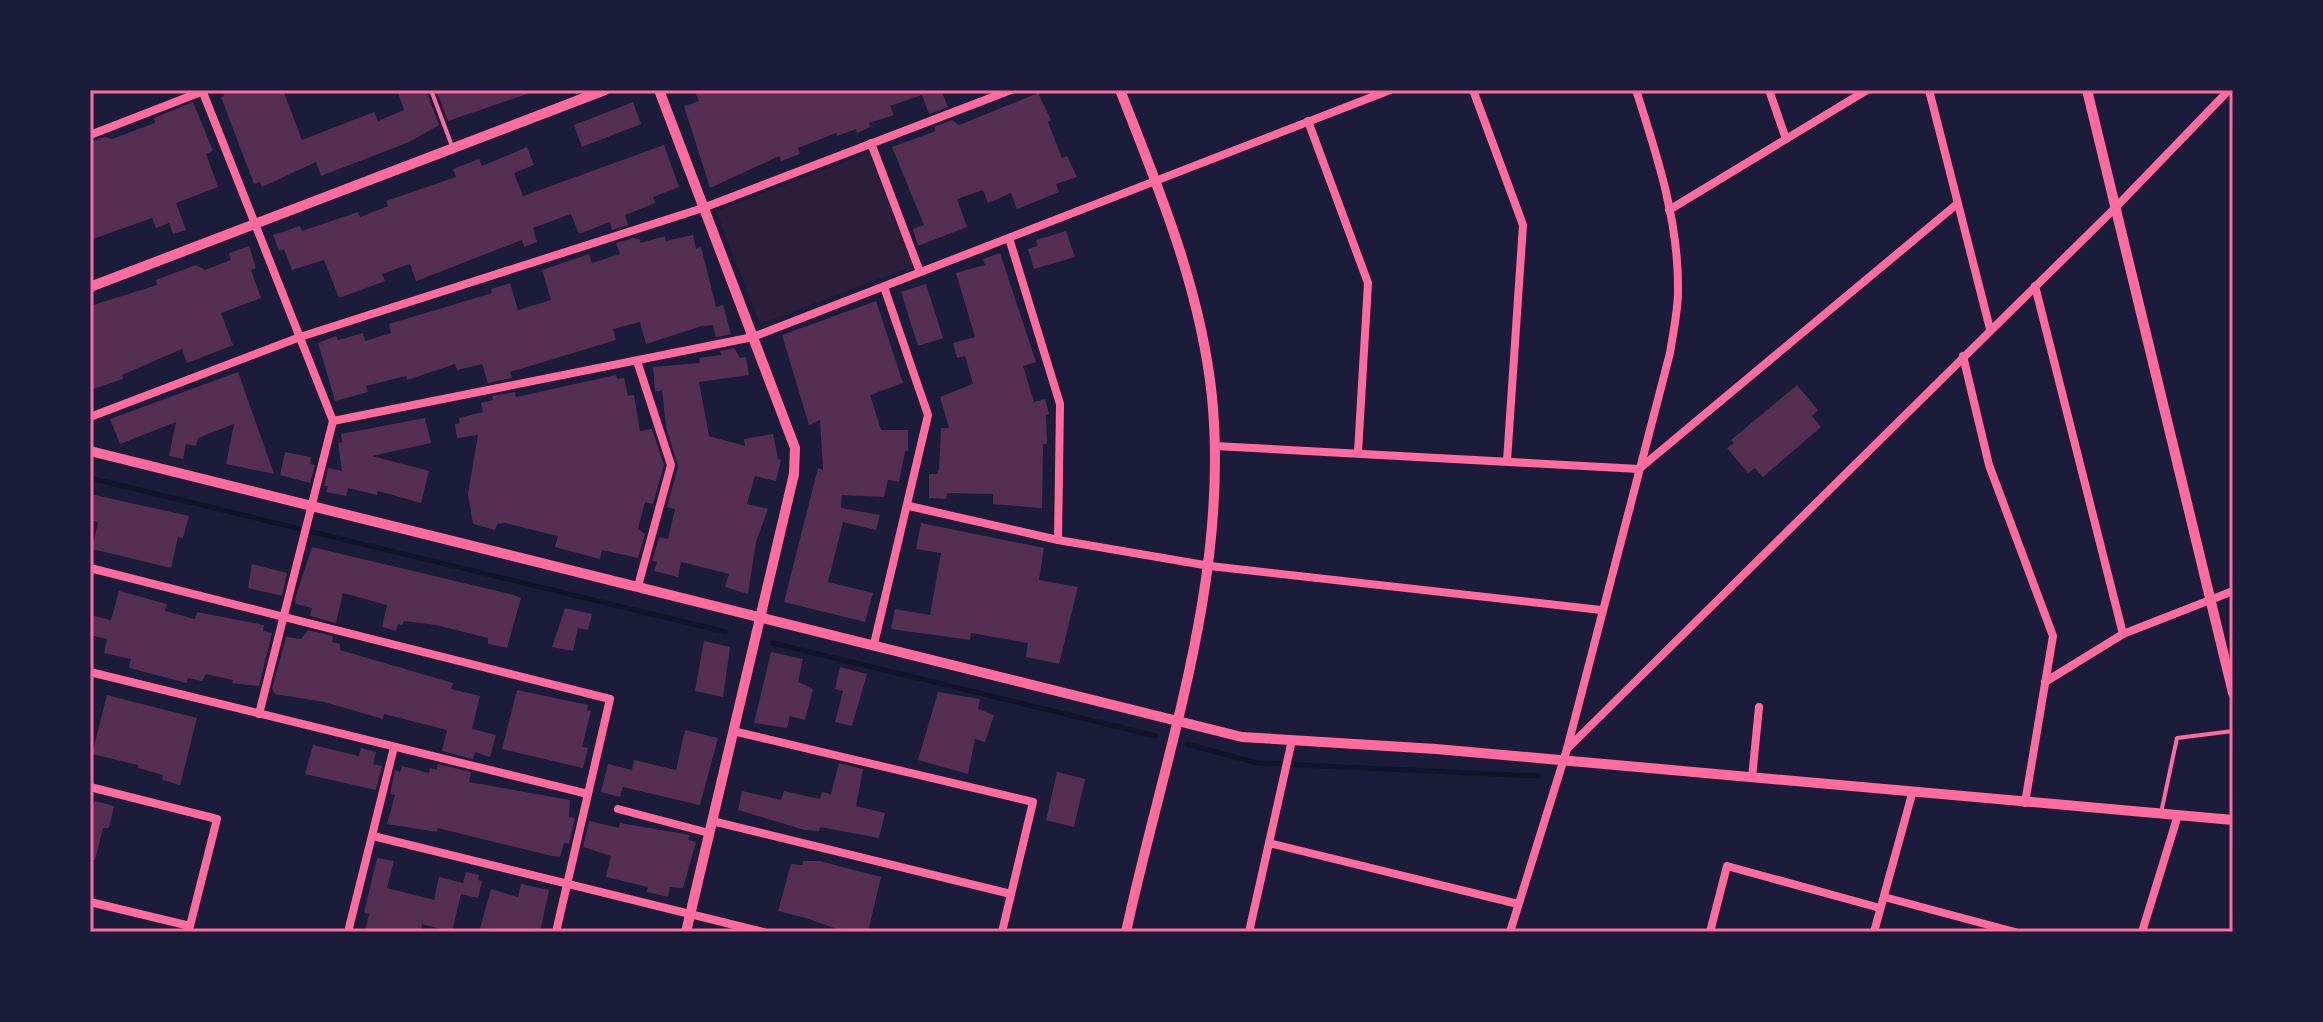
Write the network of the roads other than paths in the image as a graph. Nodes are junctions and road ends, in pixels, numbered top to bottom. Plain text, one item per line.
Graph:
1 (431, 90) edge
2 (605, 90) edge
3 (659, 90) edge
4 (1011, 90) edge
5 (1120, 90) edge
6 (1390, 90) edge
7 (1473, 90) edge
8 (1636, 90) edge
9 (1769, 90) edge
10 (1867, 90) edge
11 (1929, 90) edge
12 (2087, 90) edge
13 (2229, 90) edge
14 (204, 91) edge
15 (1308, 121) junction
16 (90, 135) edge
17 (1786, 139) junction
18 (871, 143) junction
19 (453, 148) junction
20 (1156, 182) junction
21 (1957, 204) junction
22 (2116, 207) junction
23 (703, 208) junction
24 (1669, 210) junction
25 (256, 223) junction
26 (1009, 238) junction
27 (920, 272) junction
28 (2035, 286) junction
29 (90, 287) edge
30 (884, 287) junction
31 (1990, 329) junction
32 (300, 337) junction
33 (753, 337) junction
34 (1963, 356) junction
35 (637, 361) junction
36 (90, 417) edge
37 (333, 421) junction
38 (1215, 446) junction
39 (90, 451) edge
40 (1358, 452) junction
41 (1507, 461) junction
42 (1639, 469) junction
43 (909, 506) junction
44 (312, 507) junction
45 (1058, 540) junction
46 (1210, 566) junction
47 (90, 568) edge
48 (638, 586) junction
49 (2233, 591) edge
50 (2210, 598) junction
51 (1601, 610) junction
52 (285, 617) junction
53 (759, 617) junction
54 (2123, 634) junction
55 (874, 644) junction
56 (2228, 652) edge
57 (90, 672) edge
58 (2045, 682) junction
59 (2233, 693) edge
60 (1759, 707) dead end
61 (259, 714) junction
62 (1176, 721) junction
63 (733, 731) junction
64 (2233, 731) edge
65 (1292, 740) junction
66 (394, 747) junction
67 (1564, 755) junction
68 (1752, 778) junction
69 (90, 787) edge
70 (588, 794) junction
71 (1912, 794) junction
72 (2025, 803) junction
73 (618, 809) dead end
74 (2161, 814) junction
75 (2178, 815) junction
76 (2233, 820) edge
77 (712, 821) junction
78 (709, 833) junction
79 (373, 836) junction
80 (1269, 843) junction
81 (567, 884) junction
82 (1011, 894) junction
83 (1884, 897) junction
84 (90, 902) edge
85 (1518, 904) junction
86 (1880, 908) junction
87 (690, 914) junction
88 (348, 932) edge
89 (556, 932) edge
90 (686, 932) edge
91 (763, 932) edge
92 (1002, 932) edge
93 (1126, 932) edge
94 (1249, 932) edge
95 (1510, 932) edge
96 (1710, 932) edge
97 (1874, 932) edge
98 (2015, 932) edge
99 (2142, 932) edge

1 - 19 lane
2 - 19 street
3 - 23 street
4 - 18 street
5 - 20 street
6 - 15 street
7 - 41 street
8 - 24 street
9 - 17 street
10 - 17 street
11 - 21 street
12 - 22 street
13 - 22 street
14 - 16 street
14 - 25 street
15 - 20 street
15 - 40 street
17 - 24 street
18 - 23 street
18 - 27 street
19 - 25 street
20 - 26 street
20 - 38 street
21 - 31 street
21 - 42 street
22 - 28 street
22 - 50 street
23 - 32 street
23 - 33 street
24 - 42 street
25 - 29 street
25 - 32 street
26 - 27 street
26 - 45 street
27 - 30 street
28 - 31 street
28 - 54 street
30 - 33 street
30 - 43 street
31 - 34 street
32 - 36 street
32 - 37 street
33 - 35 street
33 - 53 street
34 - 58 street
34 - 67 street
35 - 37 street
35 - 48 street
37 - 44 street
38 - 40 street
38 - 46 street
39 - 44 street
40 - 41 street
41 - 42 street
42 - 51 street
43 - 45 street
43 - 55 street
44 - 48 street
44 - 52 street
45 - 46 street
46 - 51 street
46 - 62 street
47 - 52 street
48 - 53 street
49 - 50 street
50 - 54 street
50 - 56 street
51 - 67 street
52 - 61 street
52 - 70 street
53 - 55 street
53 - 63 street
54 - 58 street
55 - 62 street
56 - 59 street
57 - 61 street
58 - 72 street
60 - 68 street
61 - 66 street
62 - 65 street
62 - 93 street
63 - 77 street
63 - 82 street
64 - 74 lane
65 - 67 street
65 - 80 street
66 - 70 street
66 - 79 street
67 - 68 street
67 - 85 street
68 - 71 street
69 - 84 street
70 - 81 street
71 - 72 street
71 - 83 street
72 - 74 street
73 - 78 street
74 - 75 street
75 - 76 street
75 - 99 street
77 - 78 street
77 - 82 street
78 - 87 street
79 - 81 street
79 - 88 street
80 - 85 street
80 - 94 street
81 - 87 street
81 - 89 street
82 - 92 street
83 - 86 street
83 - 98 street
85 - 95 street
86 - 96 street
86 - 97 street
87 - 90 street
87 - 91 street

